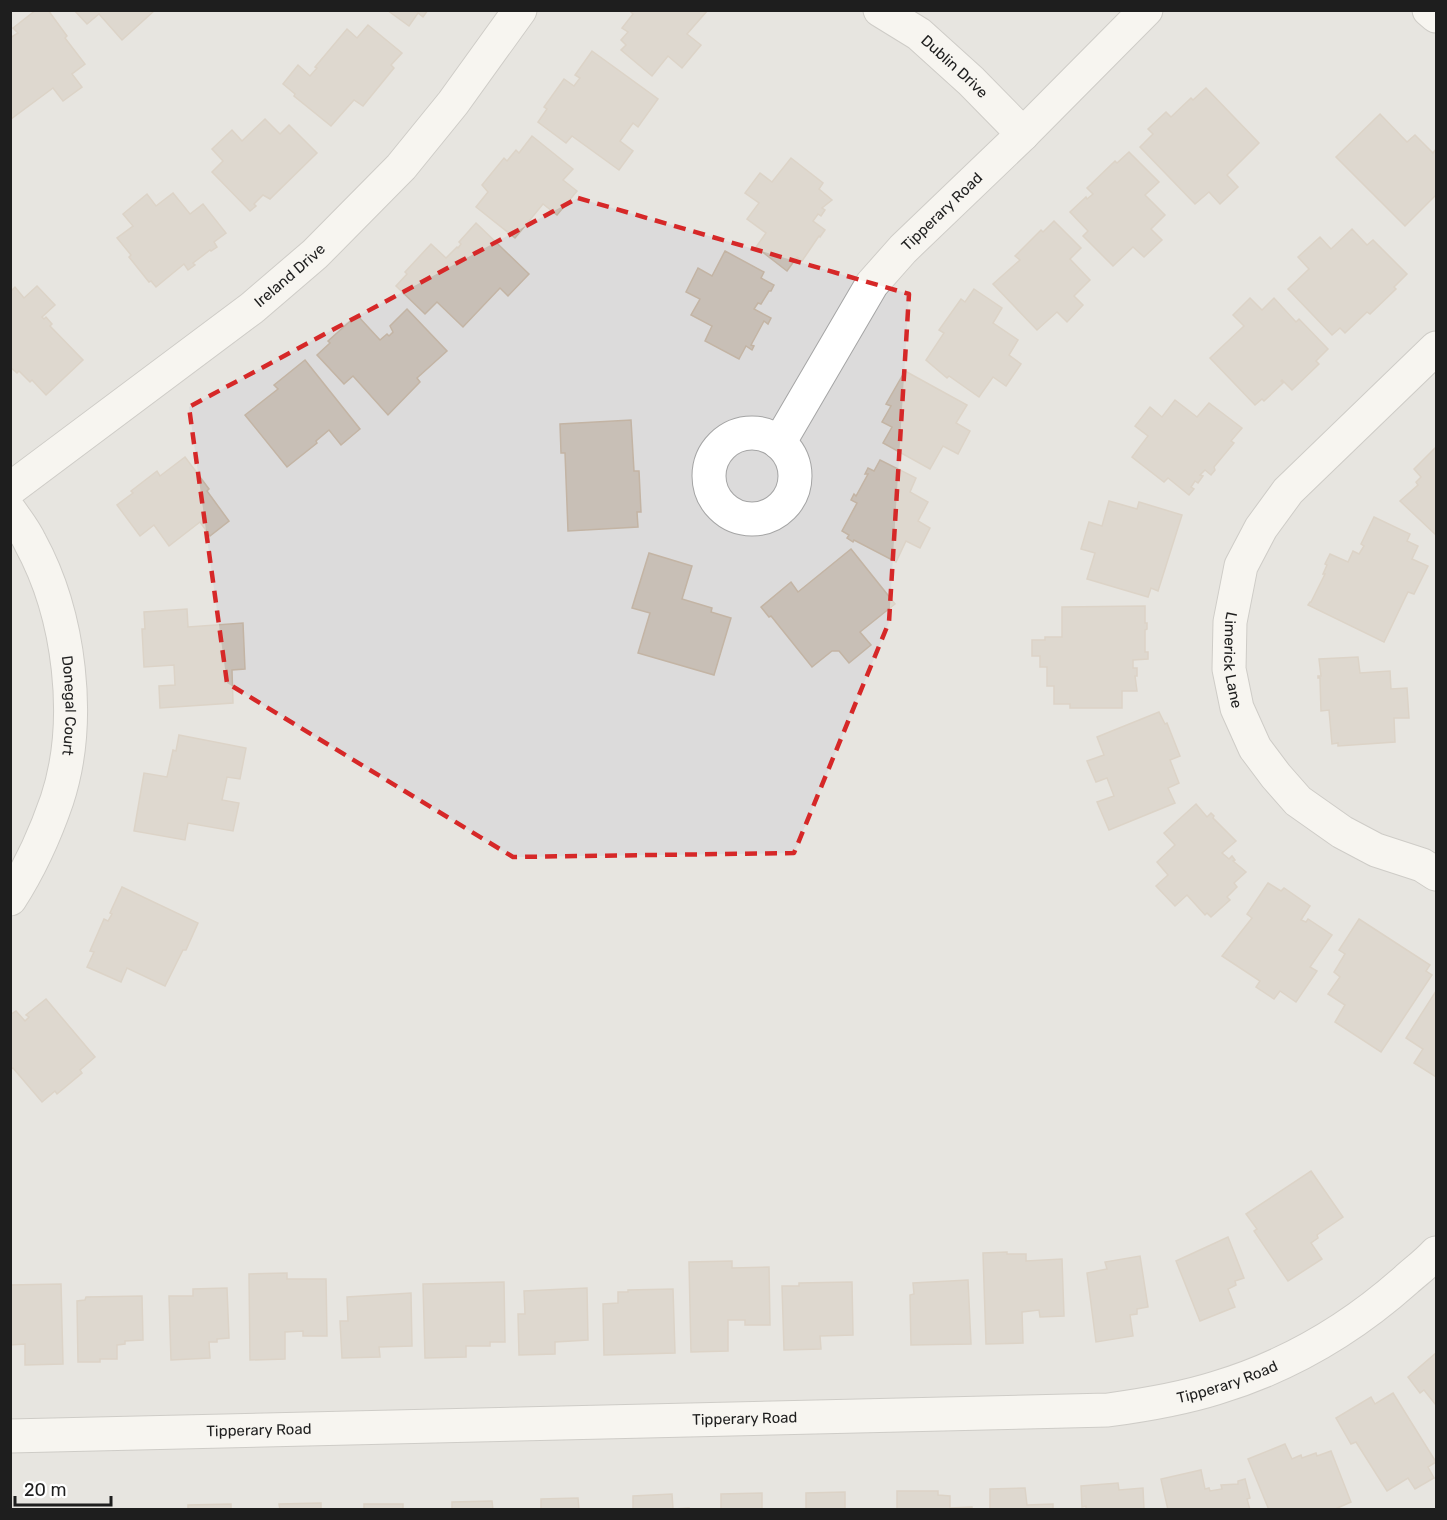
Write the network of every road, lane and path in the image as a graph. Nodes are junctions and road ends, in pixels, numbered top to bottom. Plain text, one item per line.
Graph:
1 (520, 10) edge
2 (880, 10) edge
3 (1146, 10) edge
4 (1429, 10) edge
5 (1437, 16) edge
6 (1023, 134) junction
7 (1437, 348) edge
8 (779, 443) dead end
9 (10, 489) edge
10 (10, 511) edge
11 (1437, 874) edge
12 (10, 899) edge
13 (1437, 1253) edge
14 (10, 1436) edge

1 - 9 street, Ireland Drive
2 - 6 street, Dublin Drive
3 - 6 street, Tipperary Road
4 - 5 street
6 - 8 street, Tipperary Road
7 - 11 street, Limerick Lane
10 - 12 street, Donegal Court
13 - 14 street, Tipperary Road

